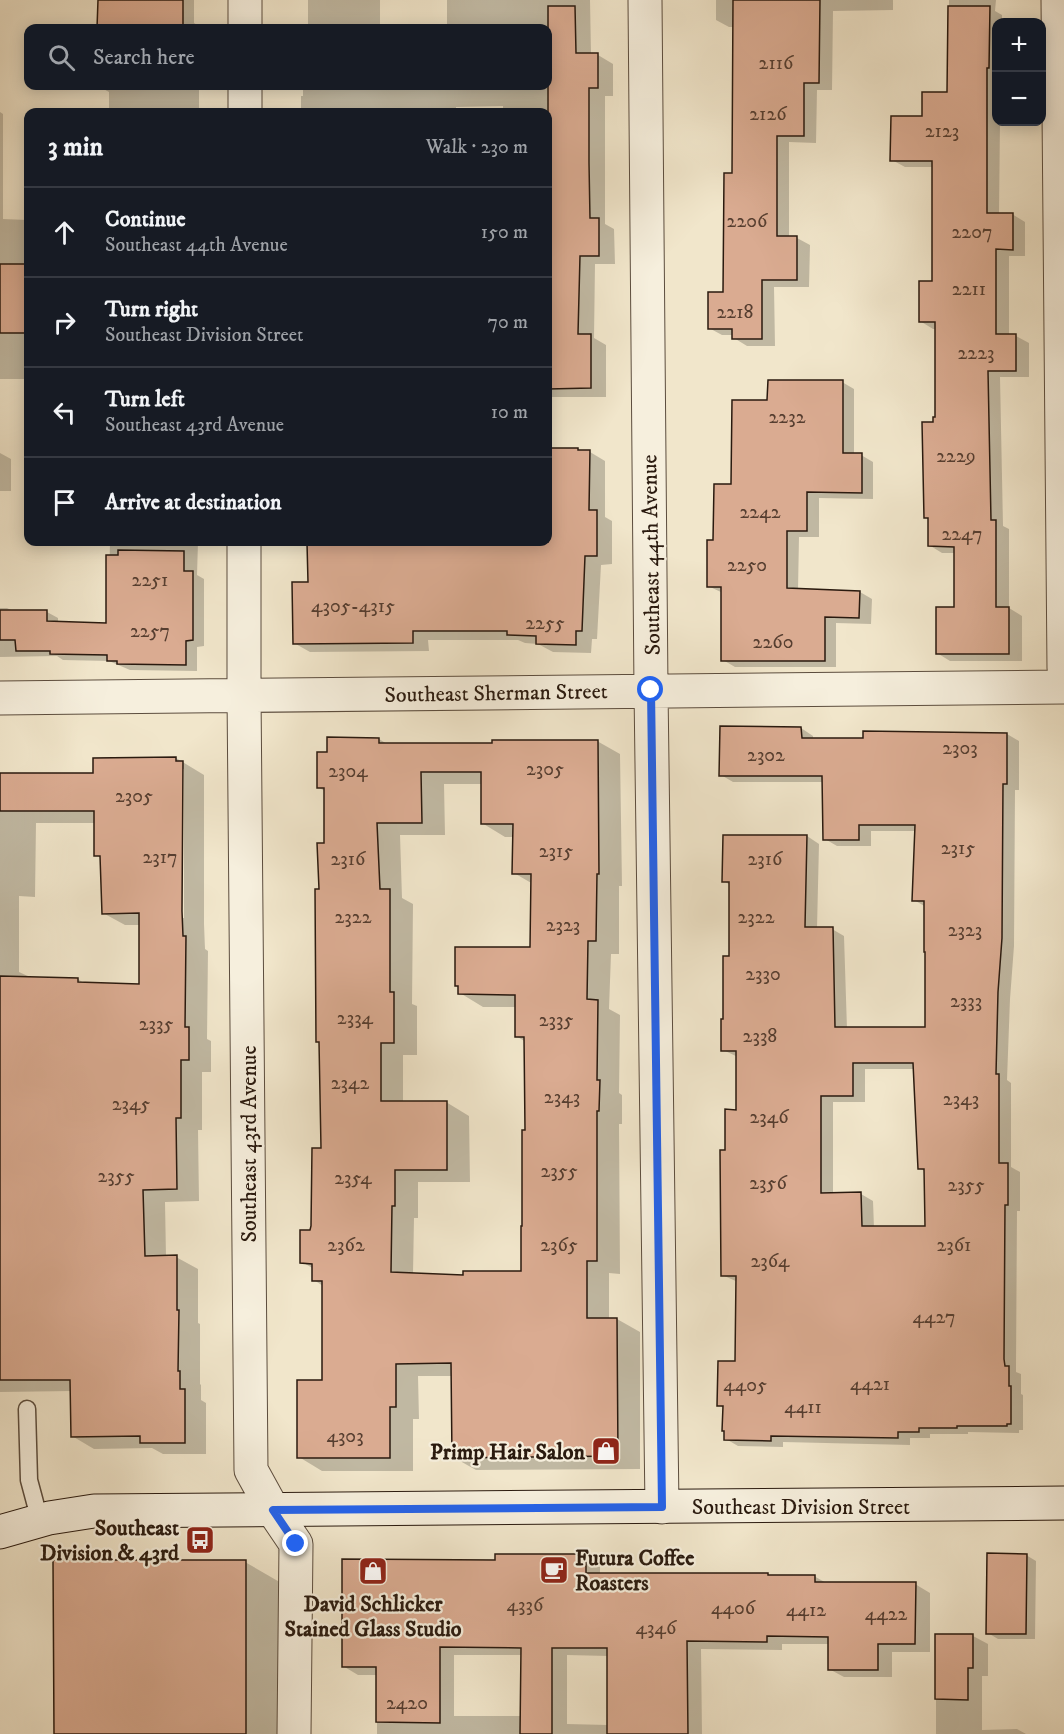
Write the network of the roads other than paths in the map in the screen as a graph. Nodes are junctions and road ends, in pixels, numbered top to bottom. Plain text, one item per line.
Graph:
1 (245, 0) edge
2 (645, 0) edge
3 (1058, 0) edge
4 (245, 24) edge
5 (245, 90) edge
6 (245, 108) edge
7 (244, 546) edge
8 (1064, 668) edge
9 (1064, 687) edge
10 (651, 690) junction
11 (244, 694) junction
12 (0, 698) edge
13 (27, 1409) dead end
14 (1064, 1503) edge
15 (662, 1507) junction
16 (273, 1510) junction
17 (40, 1521) junction
18 (0, 1532) edge
19 (294, 1734) edge

1 - 4 street
2 - 10 street, Southeast 44th Avenue
3 - 8 street
5 - 6 street
7 - 11 street, Southeast 43rd Avenue
9 - 10 street, Southeast Sherman Street
10 - 11 street, Southeast Sherman Street
10 - 15 street, Southeast 44th Avenue
11 - 12 street, Southeast Sherman Street
11 - 16 street, Southeast 43rd Avenue
13 - 17 lane
14 - 15 street, Southeast Division Street
15 - 16 street, Southeast Division Street
16 - 17 street, Southeast Division Street
16 - 19 street, Southeast 43rd Avenue
17 - 18 street, Southeast Division Street

